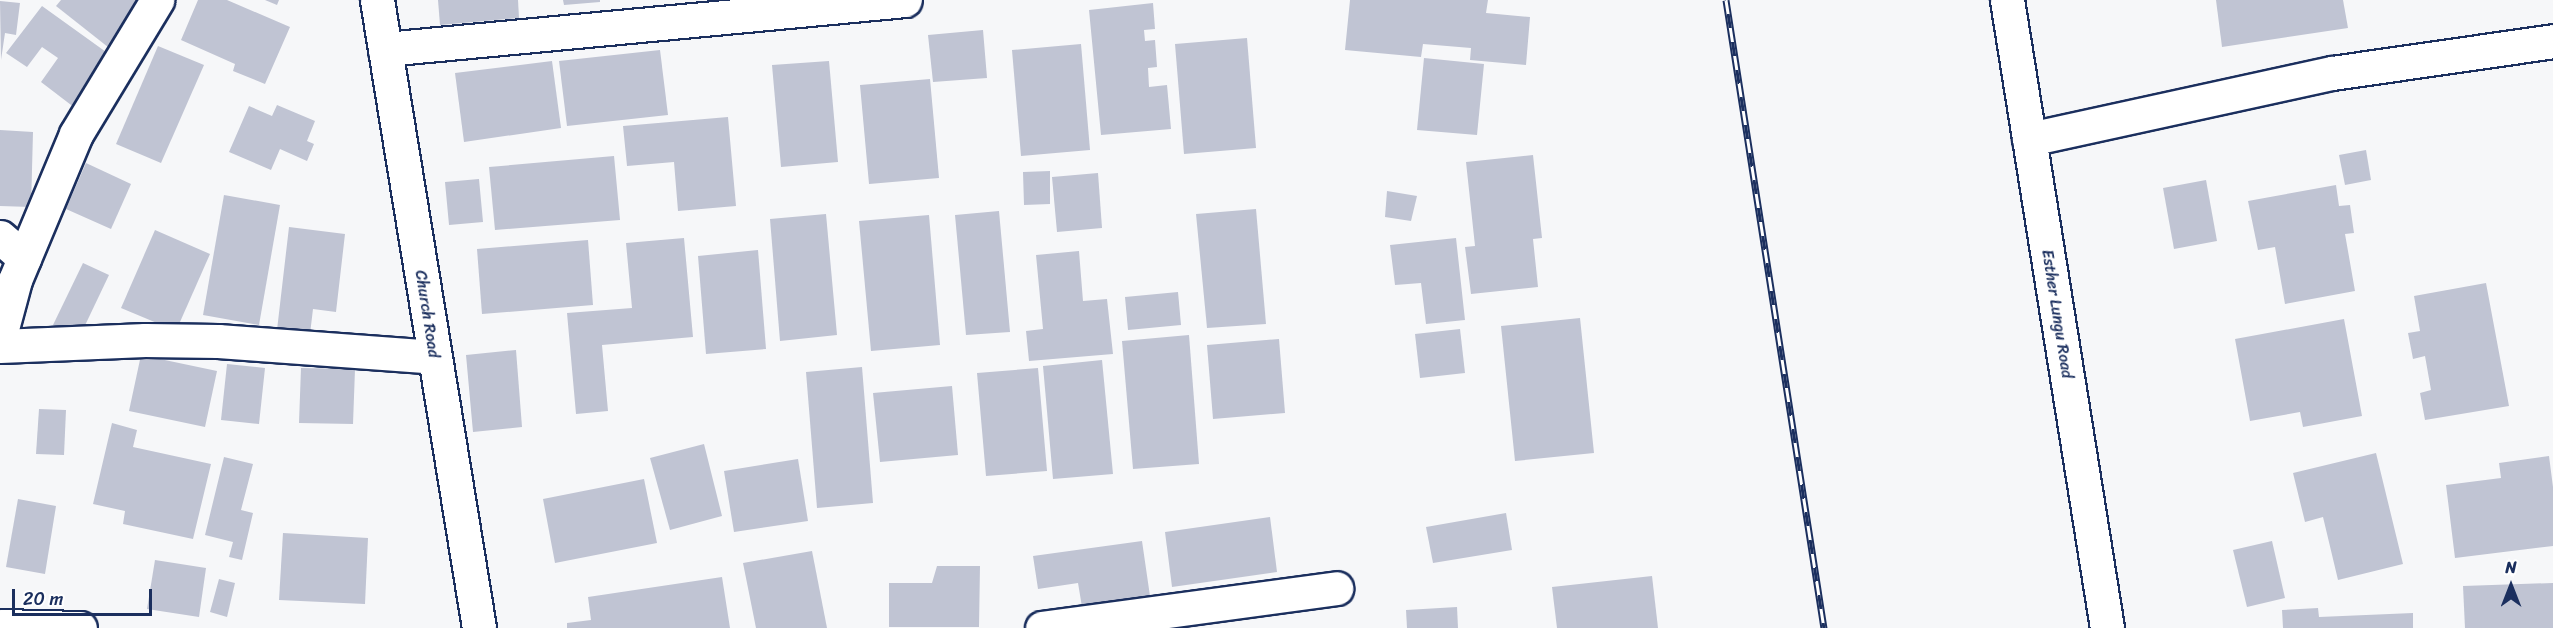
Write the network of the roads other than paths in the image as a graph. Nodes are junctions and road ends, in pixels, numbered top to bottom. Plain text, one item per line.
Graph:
1 (157, 0) edge
2 (377, 0) edge
3 (905, 0) edge
4 (2007, 0) edge
5 (2553, 41) edge
6 (385, 49) junction
7 (2029, 139) junction
8 (0, 237) edge
9 (24, 258) junction
10 (0, 336) edge
11 (0, 346) edge
12 (434, 357) junction
13 (1336, 588) dead end
14 (0, 626) edge
15 (80, 628) edge
16 (479, 628) edge
17 (1042, 628) edge
18 (2106, 628) edge

1 - 9 street
2 - 6 street, Church Road
3 - 6 street
4 - 7 street, Esther Lungu Road
5 - 7 street
6 - 12 street, Church Road
7 - 18 street, Esther Lungu Road
8 - 9 street
9 - 10 street
11 - 12 street
12 - 16 street, Church Road
13 - 17 street
14 - 15 street

